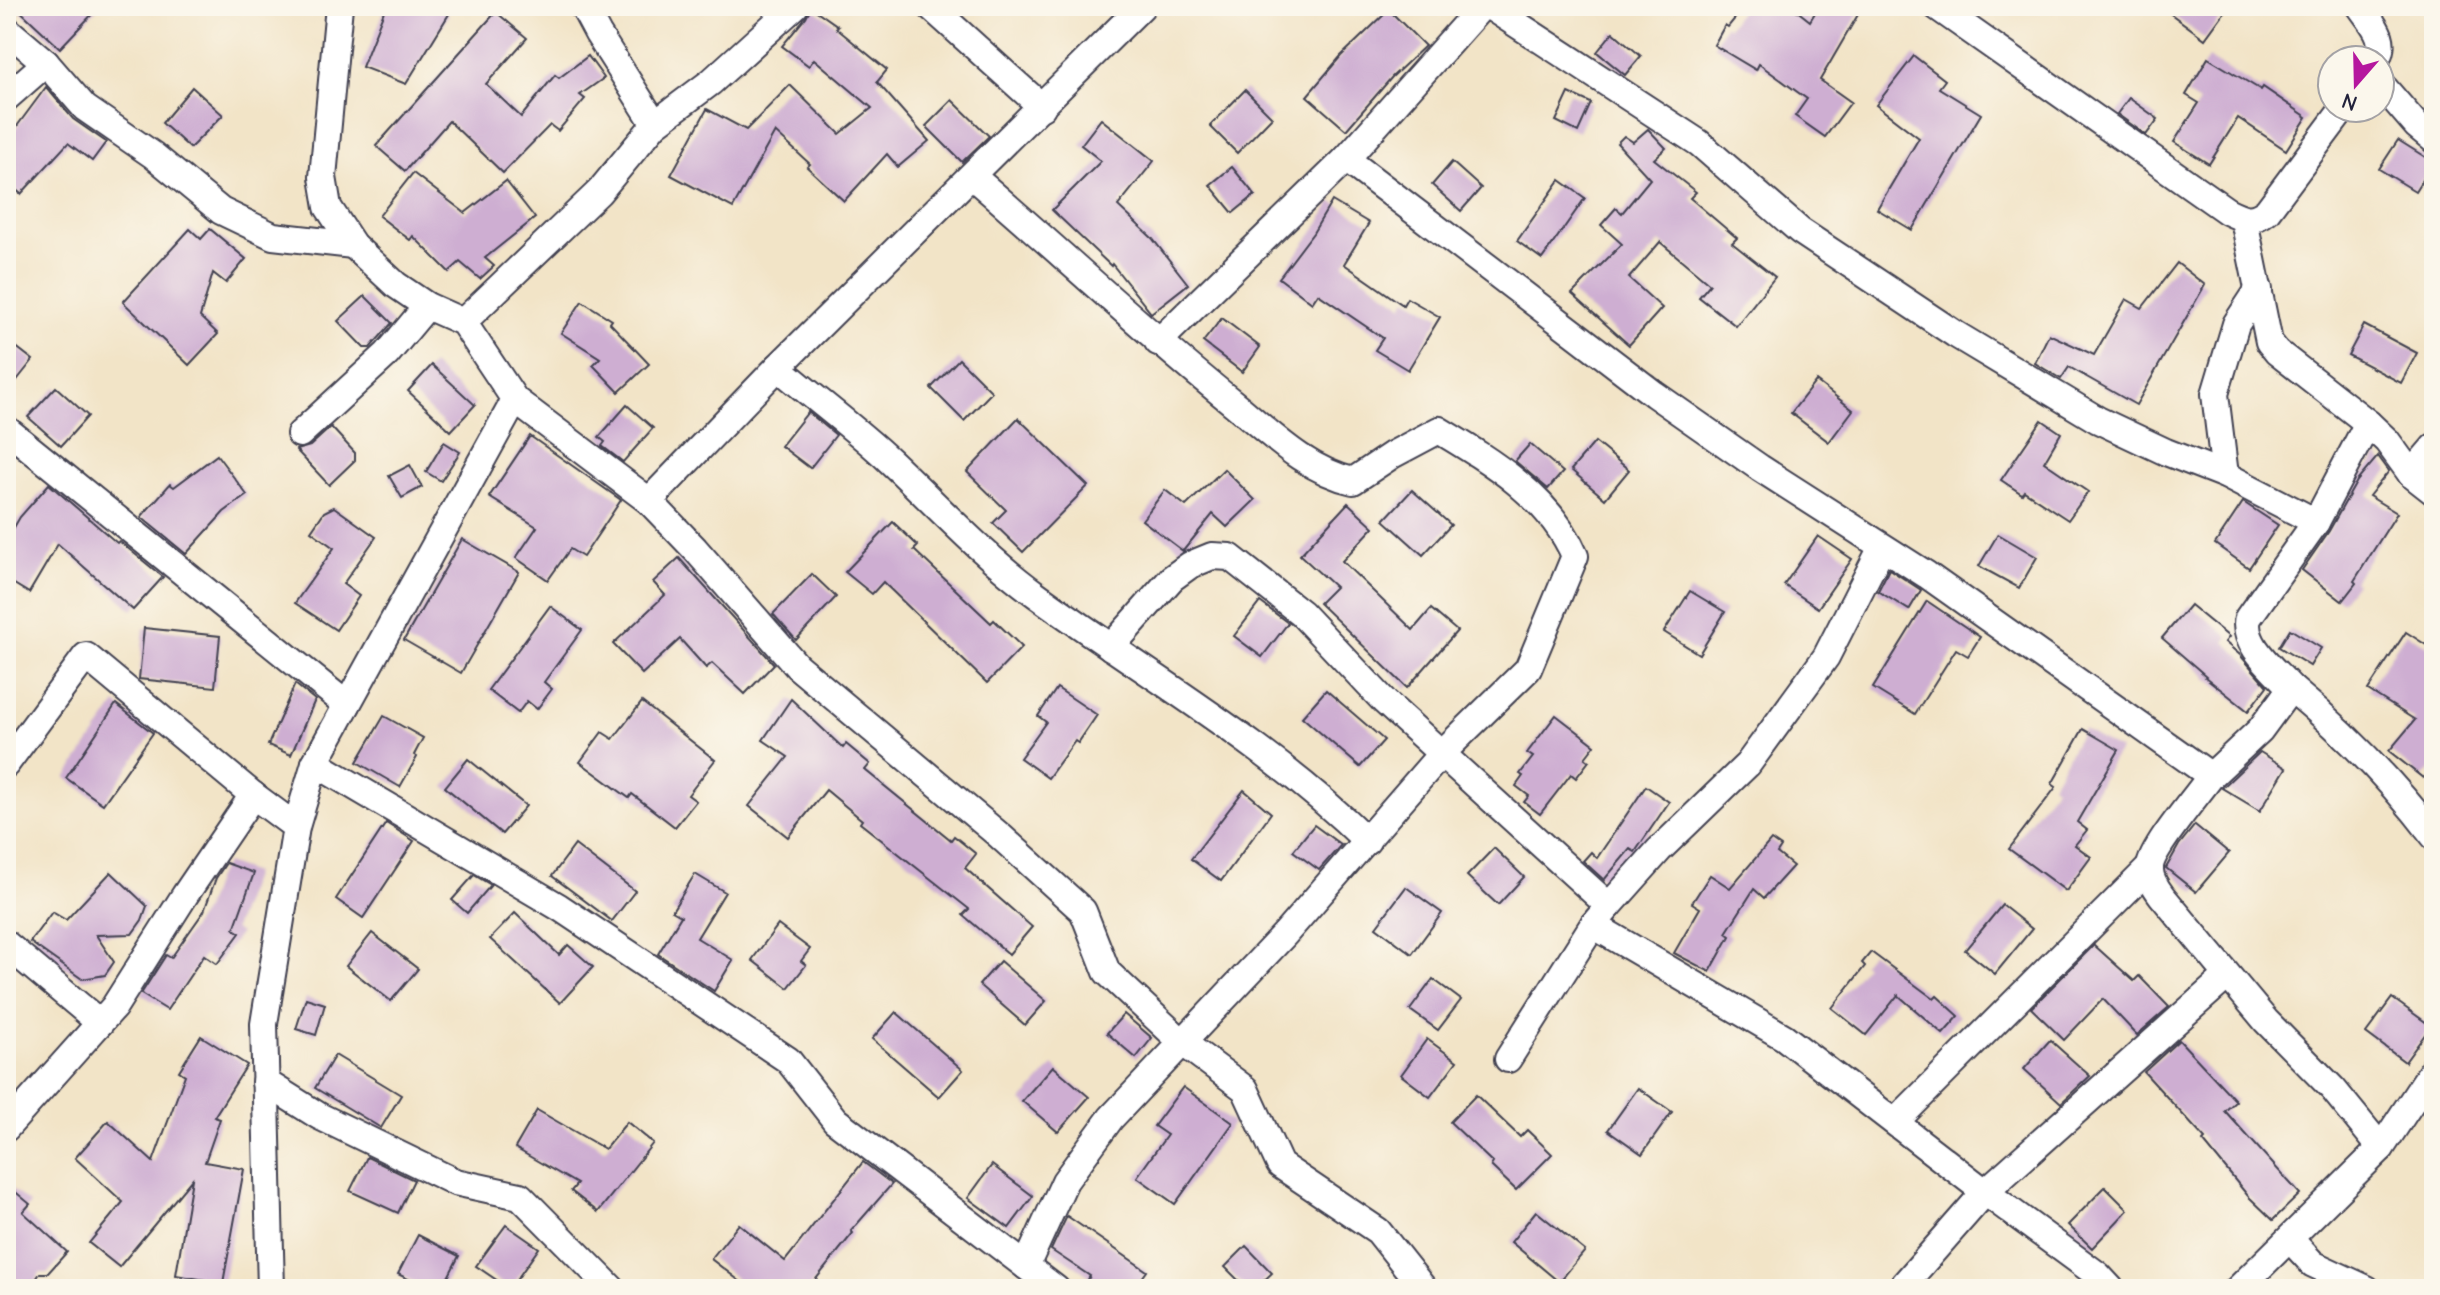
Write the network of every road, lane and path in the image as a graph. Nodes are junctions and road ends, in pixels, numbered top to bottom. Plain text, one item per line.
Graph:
1 (339, 6) edge
2 (583, 6) edge
3 (795, 6) edge
4 (930, 6) edge
5 (1142, 6) edge
6 (1482, 6) edge
7 (1489, 6) edge
8 (1936, 6) edge
9 (2360, 6) edge
10 (6, 29) edge
11 (2382, 44) edge
12 (46, 63) junction
13 (6, 98) edge
14 (2396, 102) edge
15 (1042, 107) junction
16 (655, 124) junction
17 (2332, 124) edge
18 (2434, 140) edge
19 (1346, 159) junction
20 (972, 176) junction
21 (2244, 220) junction
22 (353, 245) junction
23 (2259, 289) junction
24 (427, 306) junction
25 (463, 322) junction
26 (1158, 342) junction
27 (778, 367) junction
28 (515, 400) junction
29 (2368, 423) junction
30 (6, 429) edge
31 (300, 434) dead end
32 (2434, 447) edge
33 (2411, 474) junction
34 (2225, 475) junction
35 (2434, 492) edge
36 (649, 501) junction
37 (2316, 522) junction
38 (1882, 547) junction
39 (1111, 647) junction
40 (2291, 688) junction
41 (347, 705) junction
42 (1442, 753) junction
43 (315, 763) junction
44 (6, 764) edge
45 (2211, 776) junction
46 (253, 795) junction
47 (296, 827) junction
48 (2434, 836) edge
49 (1367, 841) junction
50 (2150, 867) junction
51 (1601, 916) junction
52 (6, 944) edge
53 (2227, 976) junction
54 (100, 1023) junction
55 (1182, 1042) junction
56 (1508, 1059) dead end
57 (2434, 1068) edge
58 (265, 1082) junction
59 (1896, 1121) junction
60 (6, 1128) edge
61 (2381, 1148) junction
62 (1985, 1192) junction
63 (2290, 1239) junction
64 (1026, 1266) junction
65 (602, 1285) edge
66 (271, 1289) edge
67 (1056, 1289) edge
68 (1424, 1289) edge
69 (1900, 1289) edge
70 (2111, 1289) edge
71 (2238, 1289) edge
72 (2367, 1289) edge

1 - 22 street
2 - 16 street
3 - 16 street
4 - 15 street
5 - 15 street
6 - 19 street
7 - 34 street
8 - 21 street
9 - 11 street
10 - 12 street
12 - 13 street
12 - 22 street
14 - 18 street
15 - 20 street
16 - 25 street
17 - 21 street
19 - 26 street
19 - 38 street
20 - 26 street
20 - 27 street
21 - 23 street
22 - 24 street
23 - 29 street
23 - 34 street
24 - 25 street
24 - 31 street
25 - 28 street
26 - 42 street
27 - 36 street
27 - 39 street
28 - 36 street
28 - 41 street
29 - 33 street
29 - 37 street
30 - 41 street
32 - 33 street
33 - 35 street
34 - 37 street
36 - 55 street
37 - 40 street
38 - 45 street
38 - 51 street
39 - 42 street
39 - 49 street
40 - 45 street
40 - 48 street
41 - 43 street
42 - 49 street
42 - 51 street
43 - 47 street
43 - 64 street
44 - 46 street
45 - 50 street
46 - 47 street
46 - 54 street
47 - 58 street
49 - 55 street
50 - 53 street
50 - 59 street
51 - 56 street
51 - 59 street
52 - 54 street
53 - 61 street
53 - 62 street
54 - 60 street
55 - 64 street
55 - 68 street
57 - 61 street
58 - 65 street
58 - 66 street
59 - 62 street
61 - 63 street
62 - 69 street
62 - 70 street
63 - 71 street
63 - 72 street
64 - 67 street

